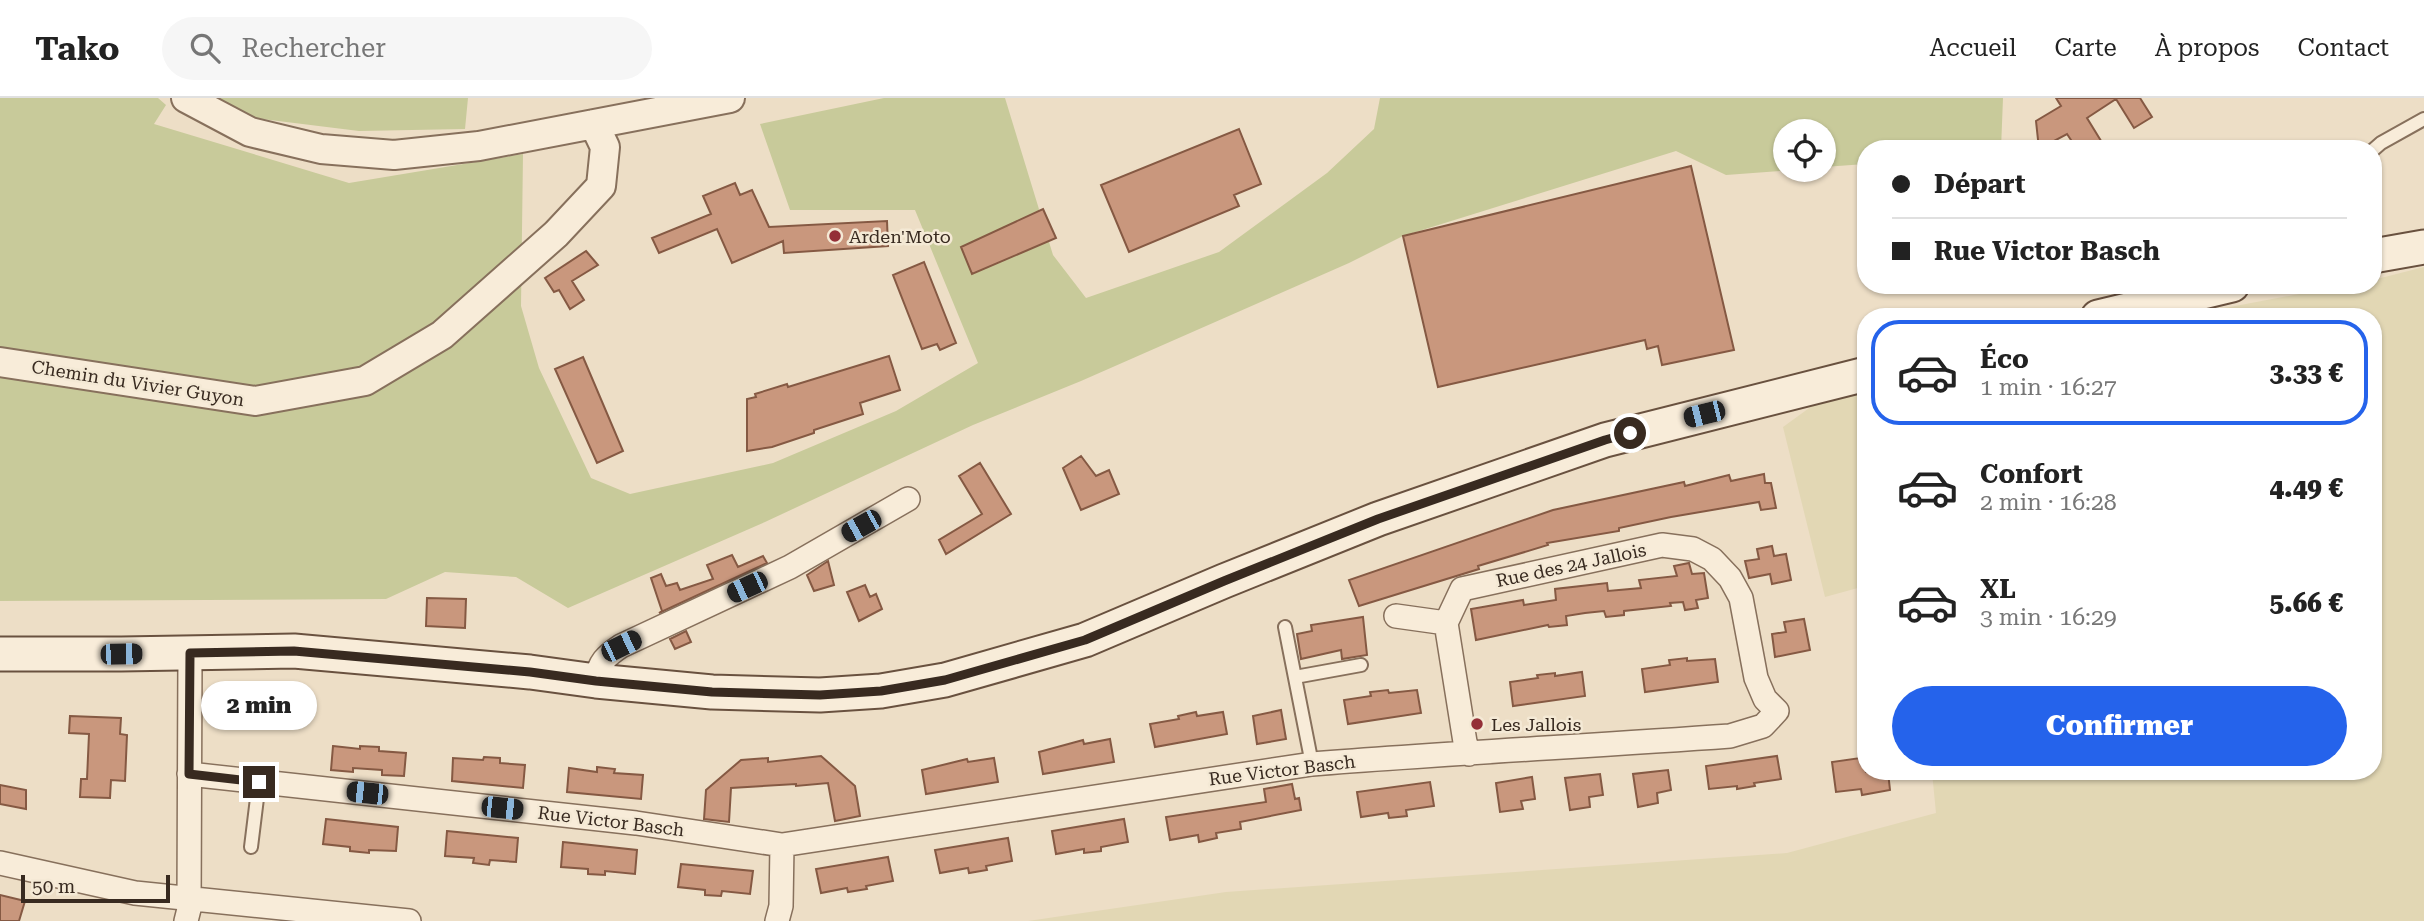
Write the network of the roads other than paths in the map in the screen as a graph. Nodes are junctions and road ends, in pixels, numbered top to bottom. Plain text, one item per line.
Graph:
1 (186, 98) edge
2 (730, 98) edge
3 (2424, 119) edge
4 (594, 124) junction
5 (2382, 142) edge
6 (2424, 247) edge
7 (2382, 252) edge
8 (2194, 294) edge
9 (2136, 308) edge
10 (0, 362) edge
11 (1857, 376) edge
12 (908, 499) dead end
13 (1396, 616) dead end
14 (1446, 623) junction
15 (1285, 626) dead end
16 (0, 653) edge
17 (190, 653) junction
18 (1361, 665) dead end
19 (1295, 677) junction
20 (596, 681) junction
21 (1777, 711) joint
22 (1469, 754) junction
23 (1312, 764) junction
24 (189, 774) junction
25 (259, 782) junction
26 (782, 845) junction
27 (251, 846) dead end
28 (0, 863) edge
29 (187, 910) edge
30 (409, 921) edge
31 (777, 921) edge

1 - 4 street
2 - 4 street
3 - 5 lane
4 - 10 street, Chemin du Vivier Guyon
6 - 7 main road
8 - 9 main road
11 - 20 main road
12 - 20 street
13 - 14 street
14 - 21 street, Rue des 24 Jallois
14 - 22 street
15 - 19 lane
16 - 17 main road
17 - 20 main road
17 - 24 street
18 - 19 lane
19 - 23 lane
21 - 22 street, Rue Victor Basch
22 - 23 street, Rue Victor Basch
23 - 26 street, Rue Victor Basch
24 - 25 street, Rue Victor Basch
24 - 29 street
25 - 26 street, Rue Victor Basch
25 - 27 lane
26 - 31 street
28 - 29 street
29 - 30 street

